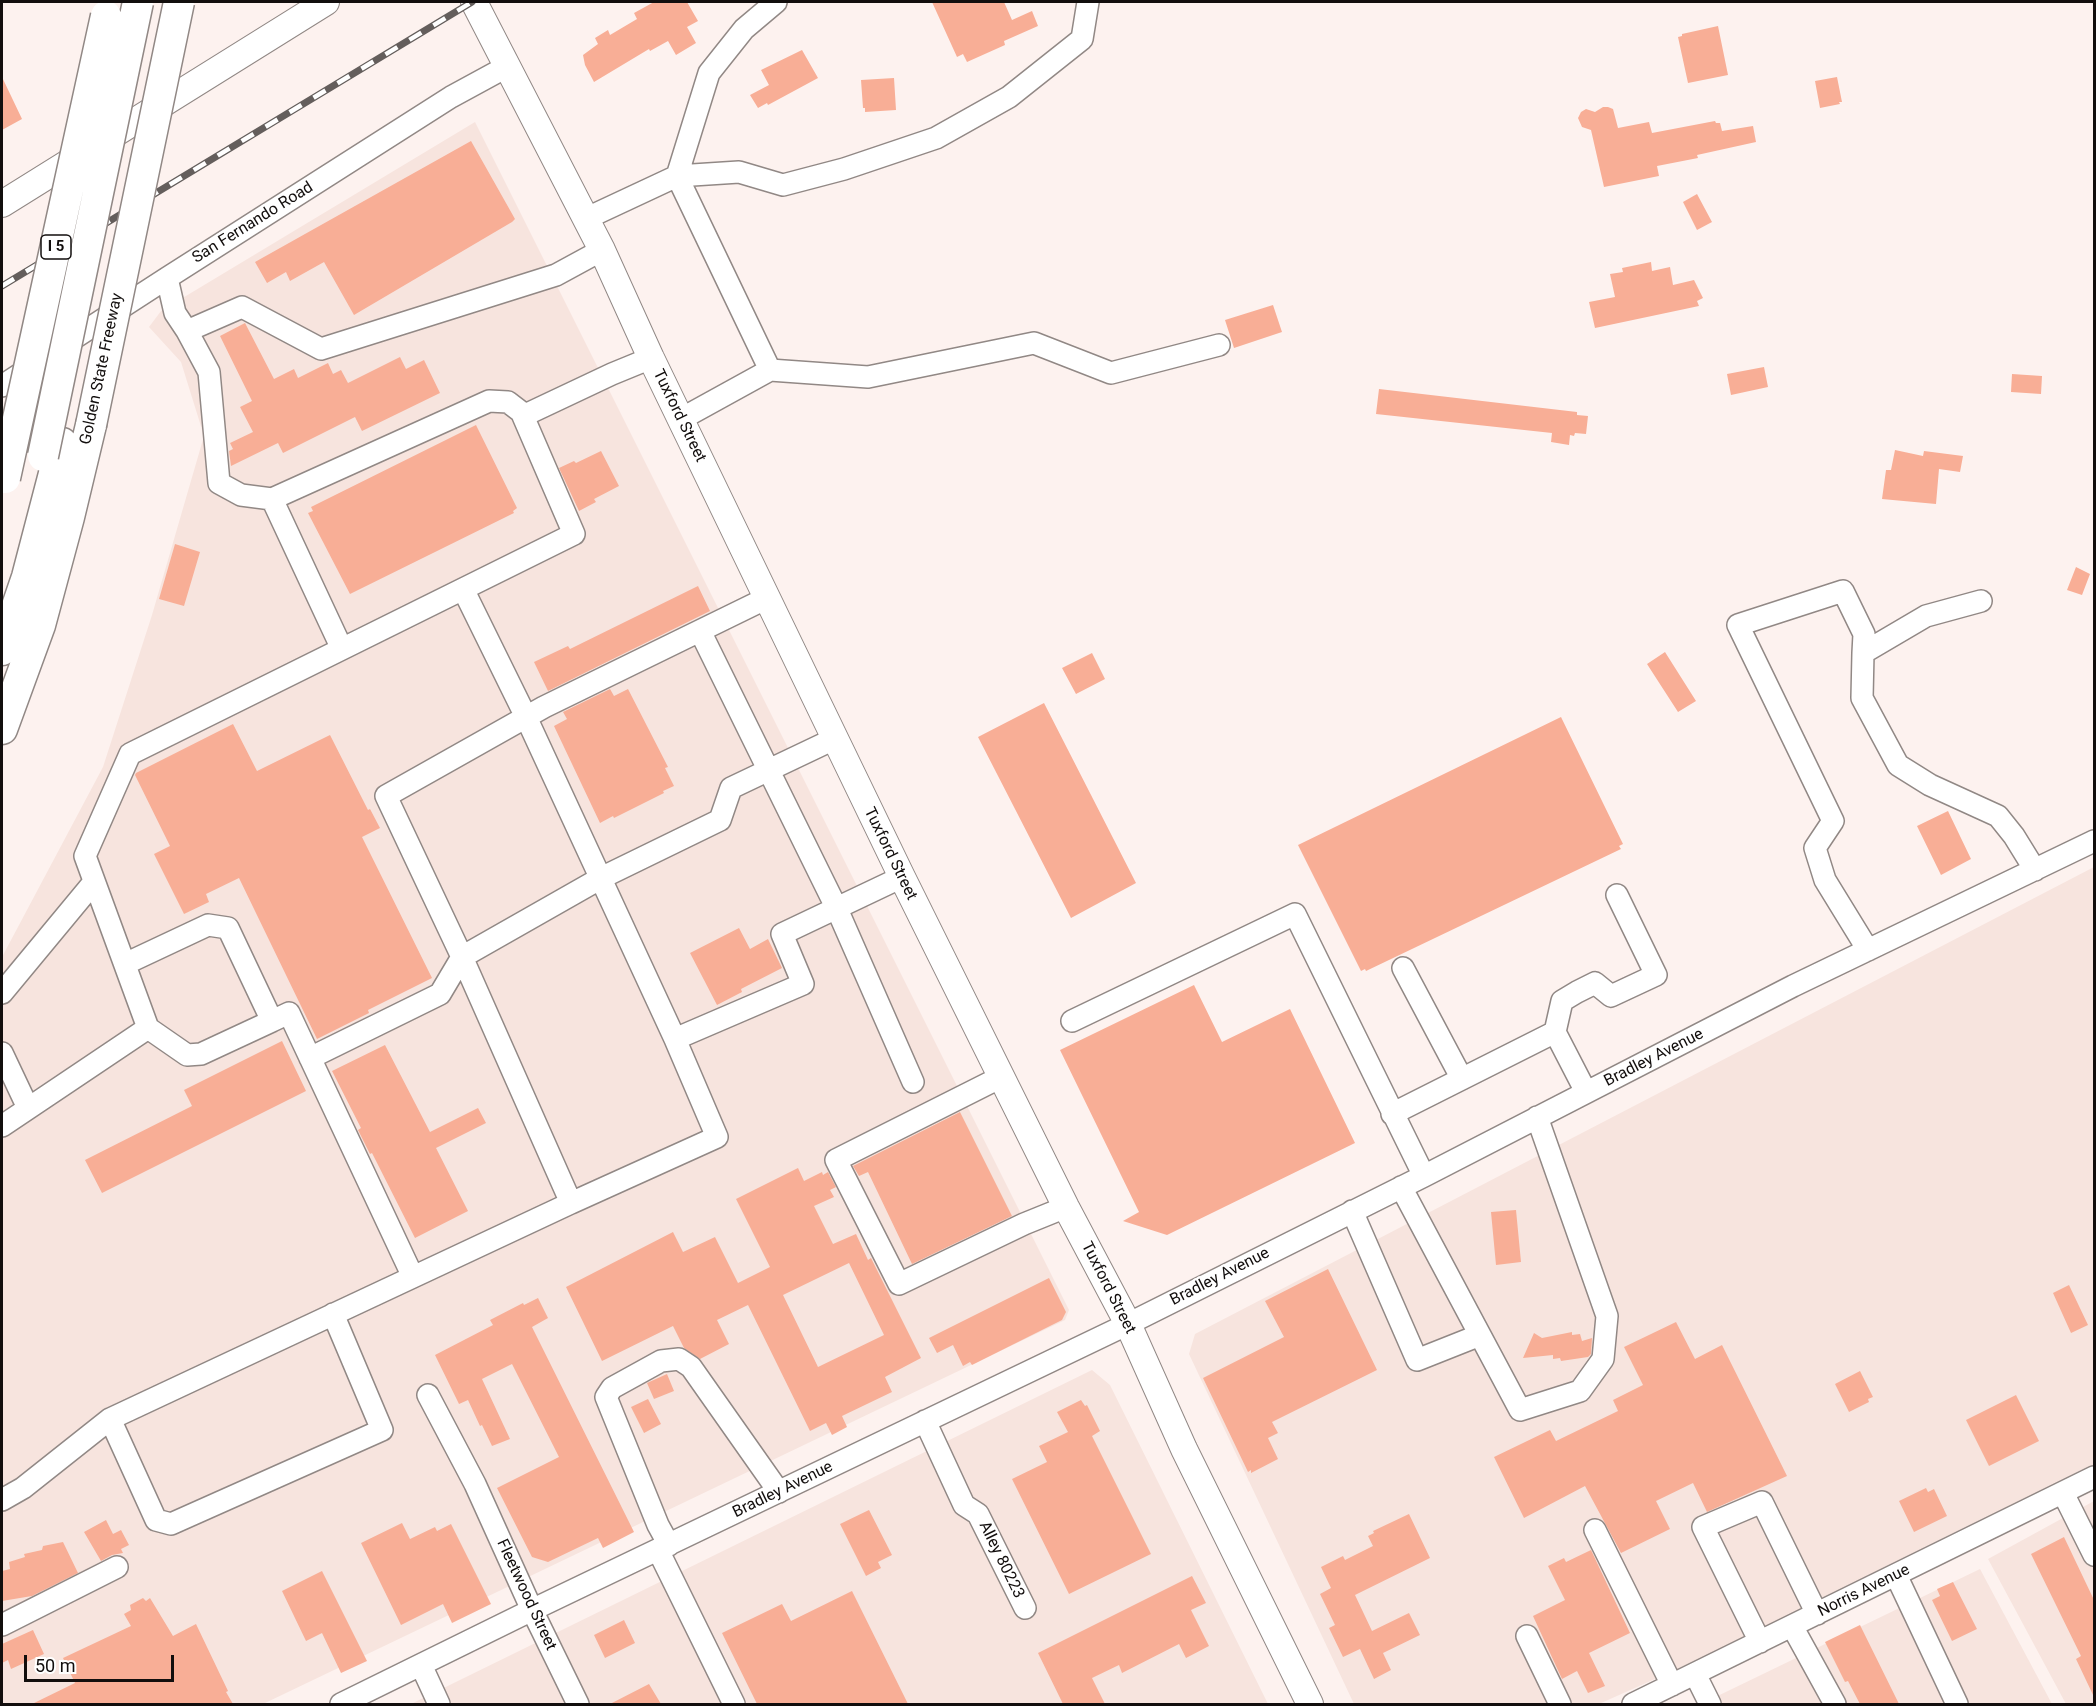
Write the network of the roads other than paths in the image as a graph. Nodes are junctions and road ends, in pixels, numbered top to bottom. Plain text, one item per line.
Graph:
1 (138, 2) edge
2 (155, 2) edge
3 (179, 2) edge
4 (326, 2) edge
5 (474, 2) edge
6 (776, 2) edge
7 (1088, 2) edge
8 (106, 6) edge
9 (508, 66) junction
10 (677, 176) junction
11 (2, 204) edge
12 (585, 219) junction
13 (602, 250) junction
14 (167, 278) junction
15 (188, 331) junction
16 (1219, 345) dead end
17 (651, 358) junction
18 (770, 370) junction
19 (2, 386) edge
20 (525, 415) junction
21 (681, 419) junction
22 (52, 449) junction
23 (3, 486) edge
24 (272, 500) junction
25 (463, 589) junction
26 (767, 598) junction
27 (1981, 601) dead end
28 (2, 604) edge
29 (706, 628) junction
30 (342, 649) junction
31 (2, 650) edge
32 (1863, 653) junction
33 (526, 717) junction
34 (2, 729) edge
35 (834, 739) junction
36 (770, 769) junction
37 (2094, 841) edge
38 (2035, 870) junction
39 (902, 877) junction
40 (601, 878) junction
41 (94, 882) junction
42 (1617, 895) dead end
43 (837, 909) junction
44 (1868, 950) junction
45 (462, 957) junction
46 (125, 964) junction
47 (1403, 968) dead end
48 (2, 993) edge
49 (272, 1021) junction
50 (1071, 1021) dead end
51 (148, 1028) junction
52 (1555, 1032) junction
53 (675, 1039) junction
54 (2, 1053) edge
55 (310, 1058) junction
56 (1001, 1077) junction
57 (1462, 1079) junction
58 (913, 1082) dead end
59 (1586, 1092) junction
60 (28, 1108) junction
61 (1392, 1114) junction
62 (1537, 1118) junction
63 (2, 1126) edge
64 (1424, 1176) junction
65 (1401, 1187) junction
66 (571, 1203) junction
67 (1066, 1207) junction
68 (1352, 1211) junction
69 (413, 1277) junction
70 (333, 1314) junction
71 (1128, 1324) junction
72 (1480, 1335) junction
73 (428, 1395) dead end
74 (110, 1419) junction
75 (925, 1421) junction
76 (2094, 1477) edge
77 (779, 1492) junction
78 (2062, 1493) junction
79 (2, 1500) edge
80 (1595, 1530) dead end
81 (664, 1548) junction
82 (2094, 1555) edge
83 (117, 1567) dead end
84 (1896, 1575) junction
85 (1025, 1608) dead end
86 (532, 1610) junction
87 (1817, 1614) junction
88 (2, 1625) edge
89 (1792, 1626) junction
90 (1527, 1636) dead end
91 (1760, 1642) junction
92 (421, 1665) junction
93 (1695, 1674) junction
94 (1672, 1685) junction
95 (341, 1704) edge
96 (439, 1704) edge
97 (578, 1704) edge
98 (734, 1704) edge
99 (1310, 1704) edge
100 (1560, 1704) edge
101 (1633, 1704) edge
102 (1710, 1704) edge
103 (1835, 1704) edge
104 (1957, 1704) edge

1 - 22 highway, bridge
2 - 22 highway
3 - 34 highway, Golden State Freeway, bridge
4 - 11 main road
5 - 9 main road, Tuxford Street
6 - 10 street
7 - 10 street
8 - 23 highway, I 5, bridge
9 - 12 main road, Tuxford Street
9 - 14 street, San Fernando Road
10 - 12 street
10 - 18 street
12 - 13 main road, Tuxford Street
13 - 15 street
13 - 17 main road, Tuxford Street
14 - 15 street
14 - 19 street, San Fernando Road
15 - 24 street
16 - 18 street
17 - 20 street
17 - 21 main road, Tuxford Street
18 - 21 street
20 - 24 street
20 - 25 street
21 - 26 main road, Tuxford Street
22 - 28 highway
22 - 31 highway
24 - 30 street
25 - 30 street
25 - 33 street
26 - 29 street
26 - 35 main road, Tuxford Street
27 - 32 street
29 - 33 street
29 - 36 street
30 - 41 street
32 - 38 street
32 - 44 street
33 - 40 street
33 - 45 street
35 - 36 street
35 - 39 main road, Tuxford Street
36 - 40 street
36 - 43 street
37 - 38 street, Bradley Avenue
38 - 44 street, Bradley Avenue
39 - 43 street
39 - 56 main road, Tuxford Street
40 - 45 street
40 - 53 street
41 - 46 street
41 - 48 street
42 - 52 street
43 - 53 street
43 - 58 street
44 - 59 street, Bradley Avenue
45 - 55 street
45 - 66 street
46 - 49 street
46 - 51 street
47 - 57 street
49 - 51 street
49 - 55 street
50 - 61 street
51 - 60 street
52 - 57 street
52 - 59 street
53 - 66 street
54 - 60 street
55 - 69 street
56 - 67 main road, Tuxford Street
56 - 67 street
57 - 61 street
59 - 62 street, Bradley Avenue
60 - 63 street
61 - 64 street
62 - 64 street, Bradley Avenue
62 - 72 street
64 - 65 street, Bradley Avenue
65 - 68 street, Bradley Avenue
65 - 72 street
66 - 69 street
67 - 71 main road, Tuxford Street
68 - 71 street, Bradley Avenue
68 - 72 street
69 - 70 street
70 - 74 street
70 - 74 street
71 - 75 street, Bradley Avenue
71 - 99 main road, Tuxford Street
73 - 86 street, Fleetwood Street
74 - 79 street
75 - 77 street, Bradley Avenue
75 - 85 street, Alley 80223
76 - 78 street, Norris Avenue
77 - 81 street, Bradley Avenue
77 - 81 street
78 - 82 street
78 - 84 street, Norris Avenue
80 - 94 street
81 - 86 street, Bradley Avenue
81 - 98 street
83 - 88 street
84 - 87 street, Norris Avenue
84 - 104 street
86 - 92 street, Bradley Avenue
86 - 97 street, Fleetwood Street
87 - 89 street, Norris Avenue
87 - 91 street
89 - 91 street, Norris Avenue
89 - 103 street
90 - 100 street
91 - 93 street, Norris Avenue
92 - 95 street, Bradley Avenue
92 - 96 street
93 - 94 street, Norris Avenue
93 - 102 street
94 - 101 street, Norris Avenue

